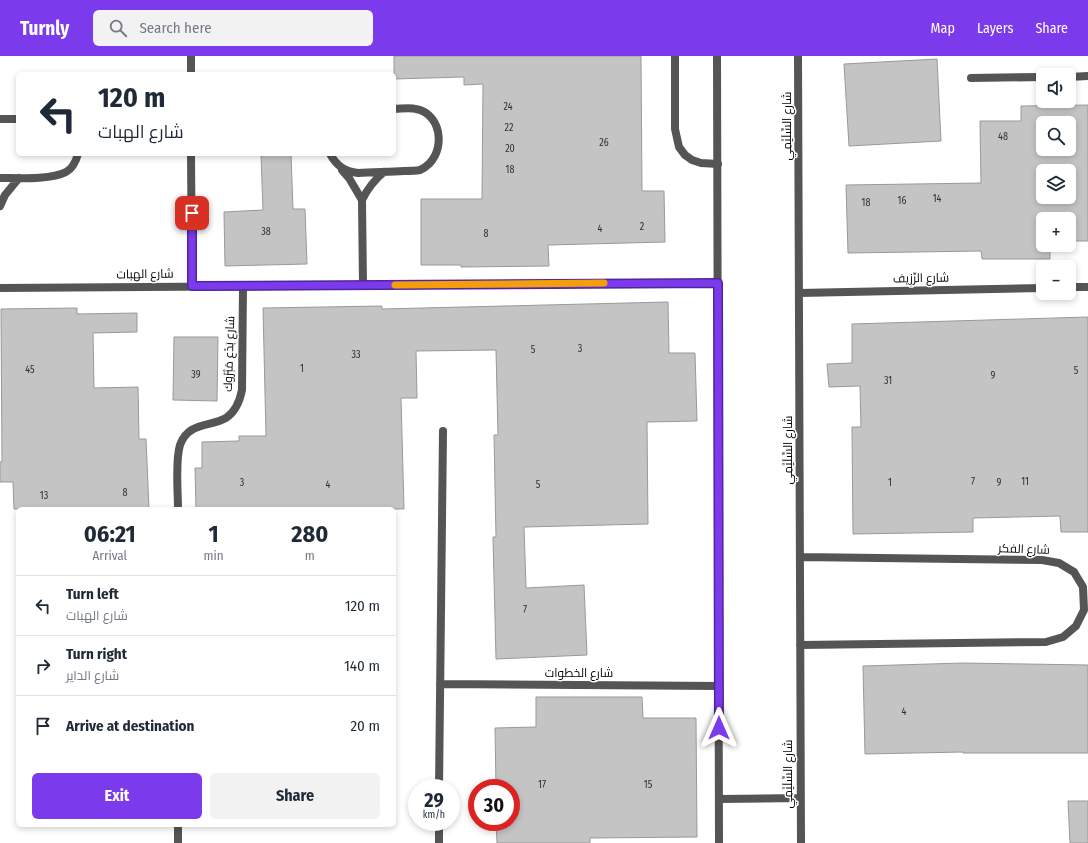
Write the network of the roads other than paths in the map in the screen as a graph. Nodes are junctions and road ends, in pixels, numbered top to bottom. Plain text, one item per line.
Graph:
1 (191, 56) edge
2 (675, 56) edge
3 (717, 56) edge
4 (798, 56) edge
5 (191, 72) edge
6 (1076, 76) edge
7 (1088, 76) edge
8 (1036, 77) edge
9 (971, 78) dead end
10 (396, 109) edge
11 (16, 119) edge
12 (0, 120) edge
13 (77, 156) edge
14 (191, 156) edge
15 (331, 156) edge
16 (718, 164) junction
17 (341, 168) junction
18 (384, 172) junction
19 (0, 178) edge
20 (19, 178) junction
21 (362, 200) junction
22 (0, 206) edge
23 (718, 283) junction
24 (362, 285) junction
25 (192, 286) junction
26 (243, 286) junction
27 (1076, 287) edge
28 (1088, 287) edge
29 (0, 288) edge
30 (1036, 288) edge
31 (800, 293) junction
32 (443, 431) dead end
33 (178, 507) edge
34 (800, 557) junction
35 (800, 645) junction
36 (440, 684) junction
37 (718, 686) junction
38 (439, 779) edge
39 (800, 798) junction
40 (719, 799) junction
41 (178, 827) edge
42 (439, 831) edge
43 (178, 843) edge
44 (438, 843) edge
45 (719, 843) edge
46 (801, 843) edge

1 - 5 street
2 - 16 street
3 - 16 street
4 - 31 street, شارع السِّلَيْمِي
6 - 7 street
8 - 9 street
10 - 18 street
11 - 12 street
13 - 20 street
14 - 25 street
15 - 17 street
16 - 23 street
17 - 18 street
17 - 21 street
18 - 21 street
19 - 20 street
20 - 22 street
21 - 24 street
23 - 24 street, شارع الهبات
23 - 37 street
24 - 26 street, شارع الهبات
25 - 26 street, شارع الهبات
25 - 29 street, شارع الهبات
26 - 33 street, شارع بَدْع مَبْرُوك
27 - 28 street
30 - 31 street, شارع الرِّزِيف
31 - 34 street, شارع السِّلَيْمِي
32 - 36 street
34 - 35 street, شارع السِّلَيْمِي
34 - 35 street, شارع الفكر
35 - 39 street, شارع السِّلَيْمِي
36 - 37 street, شارع الخطوات
36 - 38 street
37 - 40 street
39 - 40 street
39 - 46 street, شارع السِّلَيْمِي
40 - 45 street
41 - 43 street
42 - 44 street

